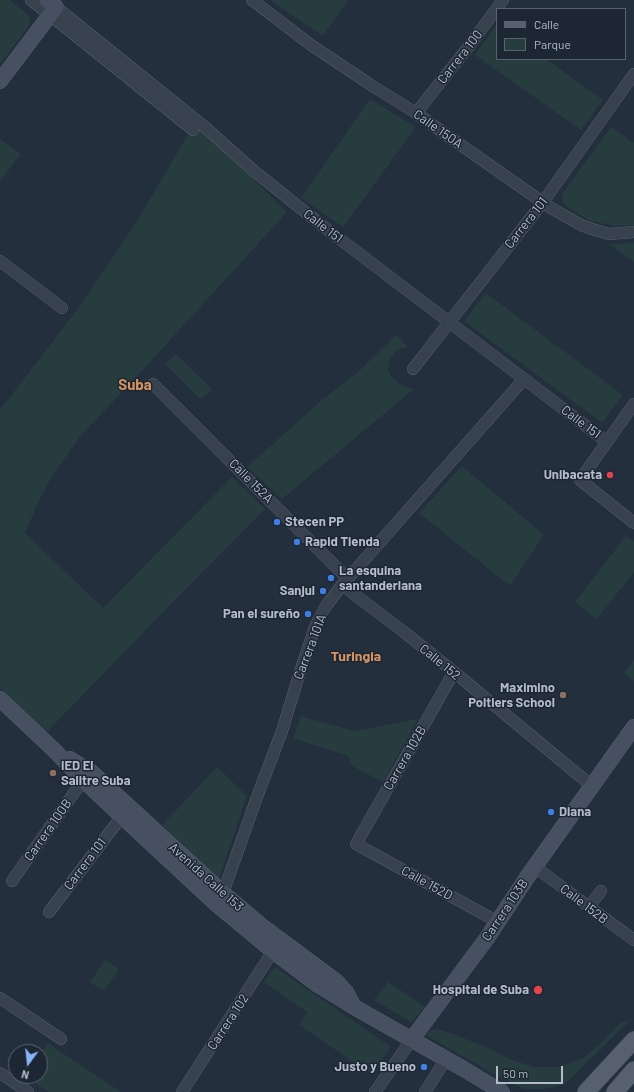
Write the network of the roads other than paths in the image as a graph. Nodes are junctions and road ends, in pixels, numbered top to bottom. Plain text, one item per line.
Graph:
1 (30, 0) edge
2 (252, 0) edge
3 (51, 7) edge
4 (496, 9) edge
5 (634, 74) edge
6 (0, 81) edge
7 (416, 113) junction
8 (193, 130) dead end
9 (543, 202) junction
10 (634, 232) edge
11 (0, 261) edge
12 (62, 308) dead end
13 (449, 322) junction
14 (413, 369) dead end
15 (524, 379) junction
16 (153, 384) dead end
17 (634, 404) edge
18 (607, 442) junction
19 (634, 523) edge
20 (345, 582) junction
21 (454, 672) junction
22 (1, 702) edge
23 (634, 727) edge
24 (54, 750) junction
25 (83, 780) junction
26 (592, 786) junction
27 (122, 816) junction
28 (356, 844) joint
29 (535, 867) junction
30 (12, 880) dead end
31 (601, 891) dead end
32 (219, 897) junction
33 (589, 907) junction
34 (49, 912) dead end
35 (498, 922) junction
36 (634, 940) edge
37 (273, 951) junction
38 (0, 998) edge
39 (354, 1007) junction
40 (61, 1039) dead end
41 (412, 1039) junction
42 (634, 1040) edge
43 (446, 1058) junction
44 (610, 1066) junction
45 (634, 1070) edge
46 (0, 1073) edge
47 (28, 1092) edge
48 (182, 1092) edge
49 (375, 1092) edge
50 (425, 1092) edge
51 (502, 1092) edge
52 (574, 1092) edge
53 (586, 1092) edge
54 (615, 1092) edge

1 - 3 street, Calle 151
2 - 7 street, Calle 150A
3 - 6 main road
3 - 8 street, Calle 151
3 - 13 street, Calle 151
4 - 7 street, Carrera 100
5 - 9 street, Carrera 101
7 - 9 street, Calle 150A
9 - 10 street, Calle 150A
9 - 13 street, Carrera 101
11 - 12 street
13 - 14 street, Carrera 101
13 - 15 street, Calle 151
15 - 18 street, Calle 151
15 - 20 street, Carrera 101A
16 - 20 street, Calle 152A
17 - 18 street
18 - 19 street
20 - 21 street, Calle 152
20 - 32 street, Carrera 101A
21 - 26 street, Calle 152
21 - 28 street, Carrera 102B
22 - 24 main road, Avenida Calle 153
23 - 26 main road, Carrera 103B
24 - 25 main road, Avenida Calle 153
24 - 32 main road, Avenida Calle 153
25 - 27 main road, Avenida Calle 153
25 - 30 street, Carrera 100B
26 - 29 main road, Carrera 103B
27 - 32 main road, Avenida Calle 153
27 - 34 street, Carrera 101
28 - 35 street, Calle 152D
29 - 33 street, Calle 152B
29 - 35 main road, Carrera 103B
31 - 33 street
32 - 37 main road, Avenida Calle 153
32 - 39 main road, Avenida Calle 153
33 - 36 street, Calle 152B
35 - 41 main road, Carrera 103B
37 - 39 main road, Avenida Calle 153
37 - 48 street, Carrera 102
38 - 40 street
39 - 41 main road, Avenida Calle 153
41 - 43 main road, Avenida Calle 153
41 - 49 street, Carrera 103B
42 - 44 main road
43 - 50 street
43 - 51 main road, Avenida Calle 153
44 - 52 main road
44 - 53 main road
45 - 54 main road
46 - 47 street

